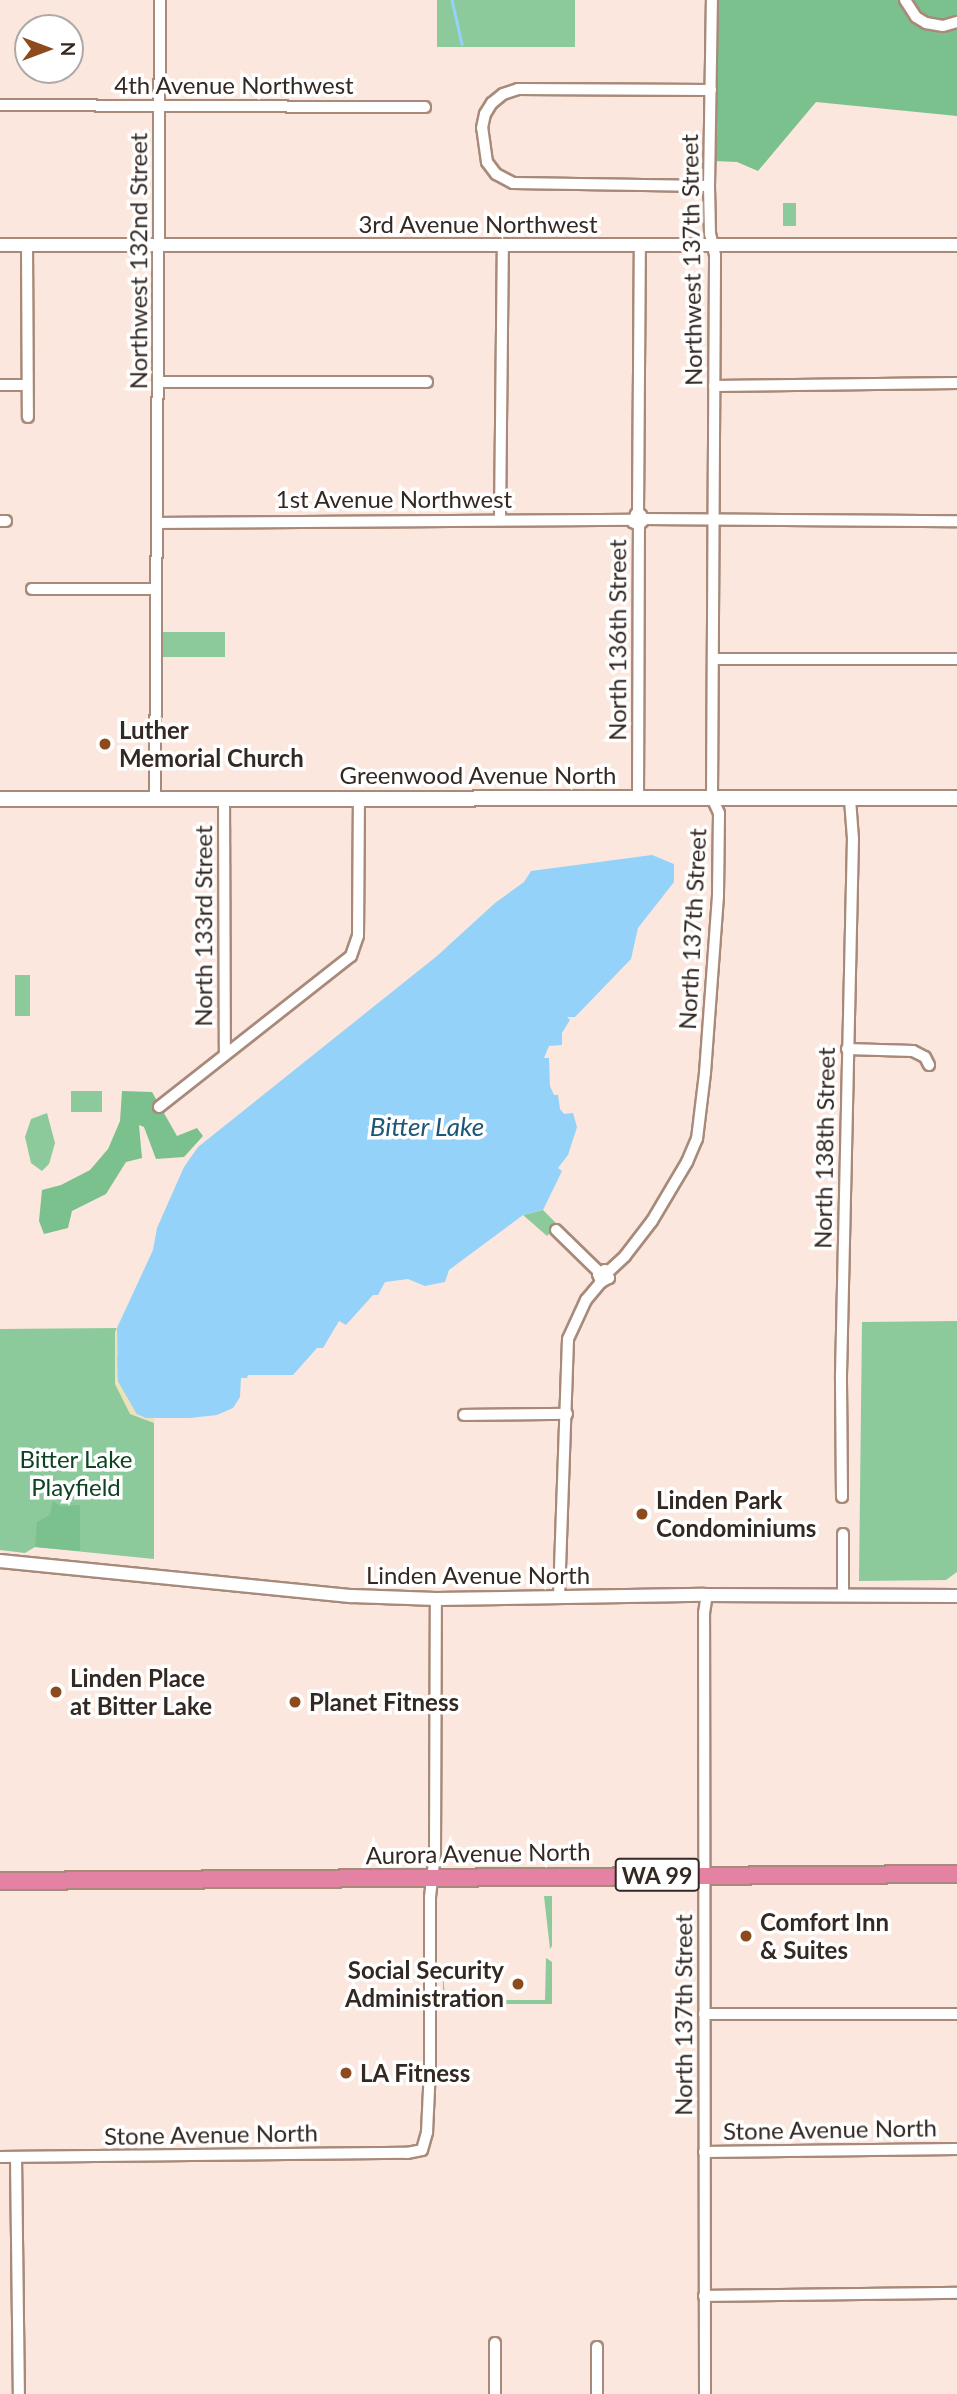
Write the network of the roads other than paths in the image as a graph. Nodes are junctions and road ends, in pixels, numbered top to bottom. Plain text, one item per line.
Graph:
1 (160, 0) edge
2 (712, 0) edge
3 (905, 0) edge
4 (957, 22) edge
5 (711, 90) junction
6 (0, 105) edge
7 (160, 106) junction
8 (425, 107) dead end
9 (709, 186) junction
10 (0, 245) edge
11 (27, 245) junction
12 (159, 245) junction
13 (640, 245) junction
14 (713, 245) junction
15 (957, 245) edge
16 (503, 246) junction
17 (158, 382) junction
18 (427, 382) dead end
19 (957, 383) edge
20 (0, 385) edge
21 (27, 385) junction
22 (714, 386) junction
23 (28, 417) dead end
24 (715, 519) junction
25 (500, 520) junction
26 (638, 520) junction
27 (957, 521) edge
28 (157, 523) junction
29 (32, 589) dead end
30 (156, 589) junction
31 (713, 659) junction
32 (957, 659) edge
33 (359, 798) junction
34 (638, 798) junction
35 (712, 798) junction
36 (0, 799) edge
37 (155, 799) junction
38 (224, 799) junction
39 (850, 799) junction
40 (957, 799) edge
41 (847, 1049) junction
42 (225, 1052) junction
43 (929, 1065) dead end
44 (159, 1107) dead end
45 (556, 1230) dead end
46 (602, 1275) junction
47 (567, 1414) junction
48 (464, 1415) dead end
49 (842, 1497) dead end
50 (843, 1534) dead end
51 (0, 1561) edge
52 (843, 1594) junction
53 (707, 1595) junction
54 (957, 1596) edge
55 (559, 1597) junction
56 (436, 1600) junction
57 (957, 1874) edge
58 (704, 1875) junction
59 (431, 1876) junction
60 (0, 1881) edge
61 (704, 2014) junction
62 (957, 2014) edge
63 (957, 2149) edge
64 (704, 2152) junction
65 (0, 2157) edge
66 (16, 2157) junction
67 (957, 2293) edge
68 (704, 2296) junction
69 (495, 2343) dead end
70 (597, 2347) dead end
71 (19, 2394) edge
72 (495, 2394) edge
73 (597, 2394) edge
74 (705, 2394) edge

1 - 7 street, Northwest 132nd Street
2 - 5 street, Northwest 137th Street
3 - 4 street
5 - 9 street, Northwest 137th Street
5 - 9 street
6 - 7 street, 4th Avenue Northwest
7 - 8 street, 4th Avenue Northwest
7 - 12 street, Northwest 132nd Street
9 - 14 street, Northwest 137th Street
10 - 11 street, 3rd Avenue Northwest
11 - 12 street, 3rd Avenue Northwest
11 - 21 street
12 - 16 street, 3rd Avenue Northwest
12 - 17 street, Northwest 132nd Street
13 - 14 street, 3rd Avenue Northwest
13 - 16 street, 3rd Avenue Northwest
13 - 26 street, North 136th Street
14 - 15 street, 3rd Avenue Northwest
14 - 22 street, Northwest 137th Street
16 - 25 street
17 - 18 street
17 - 28 street, Northwest 132nd Street
19 - 22 street
20 - 21 street
21 - 23 street
22 - 24 street, Northwest 137th Street
24 - 26 street, 1st Avenue Northwest
24 - 27 street, 1st Avenue Northwest
24 - 31 street, North 137th Street
25 - 26 street, 1st Avenue Northwest
25 - 28 street, 1st Avenue Northwest
26 - 34 street, North 136th Street
28 - 30 street, Northwest 132nd Street
29 - 30 street
30 - 37 street, Northwest 132nd Street
31 - 32 street
31 - 35 street, North 137th Street
33 - 34 main road, Greenwood Avenue North
33 - 38 main road, Greenwood Avenue North
33 - 42 street
34 - 35 main road, Greenwood Avenue North
35 - 39 main road, Greenwood Avenue North
35 - 46 street, North 137th Street
36 - 37 main road, Greenwood Avenue North
37 - 38 main road, Greenwood Avenue North
38 - 42 street, North 133rd Street
39 - 40 main road, Greenwood Avenue North
39 - 41 street, North 138th Street
41 - 43 street
41 - 49 street, North 138th Street
42 - 44 street
45 - 46 street
46 - 47 street, North 137th Street
47 - 48 street
47 - 55 street, North 137th Street
50 - 52 street
51 - 56 street, Linden Avenue North
52 - 53 street, Linden Avenue North
52 - 54 street, Linden Avenue North
53 - 55 street, Linden Avenue North
53 - 58 street, North 137th Street
55 - 56 street, Linden Avenue North
56 - 59 street
57 - 58 highway, Aurora Avenue North / WA 99
58 - 59 highway, Aurora Avenue North / WA 99
58 - 61 street, North 137th Street
59 - 60 highway, Aurora Avenue North / WA 99
59 - 66 street, Stone Avenue North
61 - 62 street
61 - 64 street, North 137th Street
63 - 64 street, Stone Avenue North
64 - 68 street, North 137th Street
65 - 66 street, Stone Avenue North
66 - 71 street
67 - 68 street
68 - 74 street, North 137th Street
69 - 72 street
70 - 73 street

